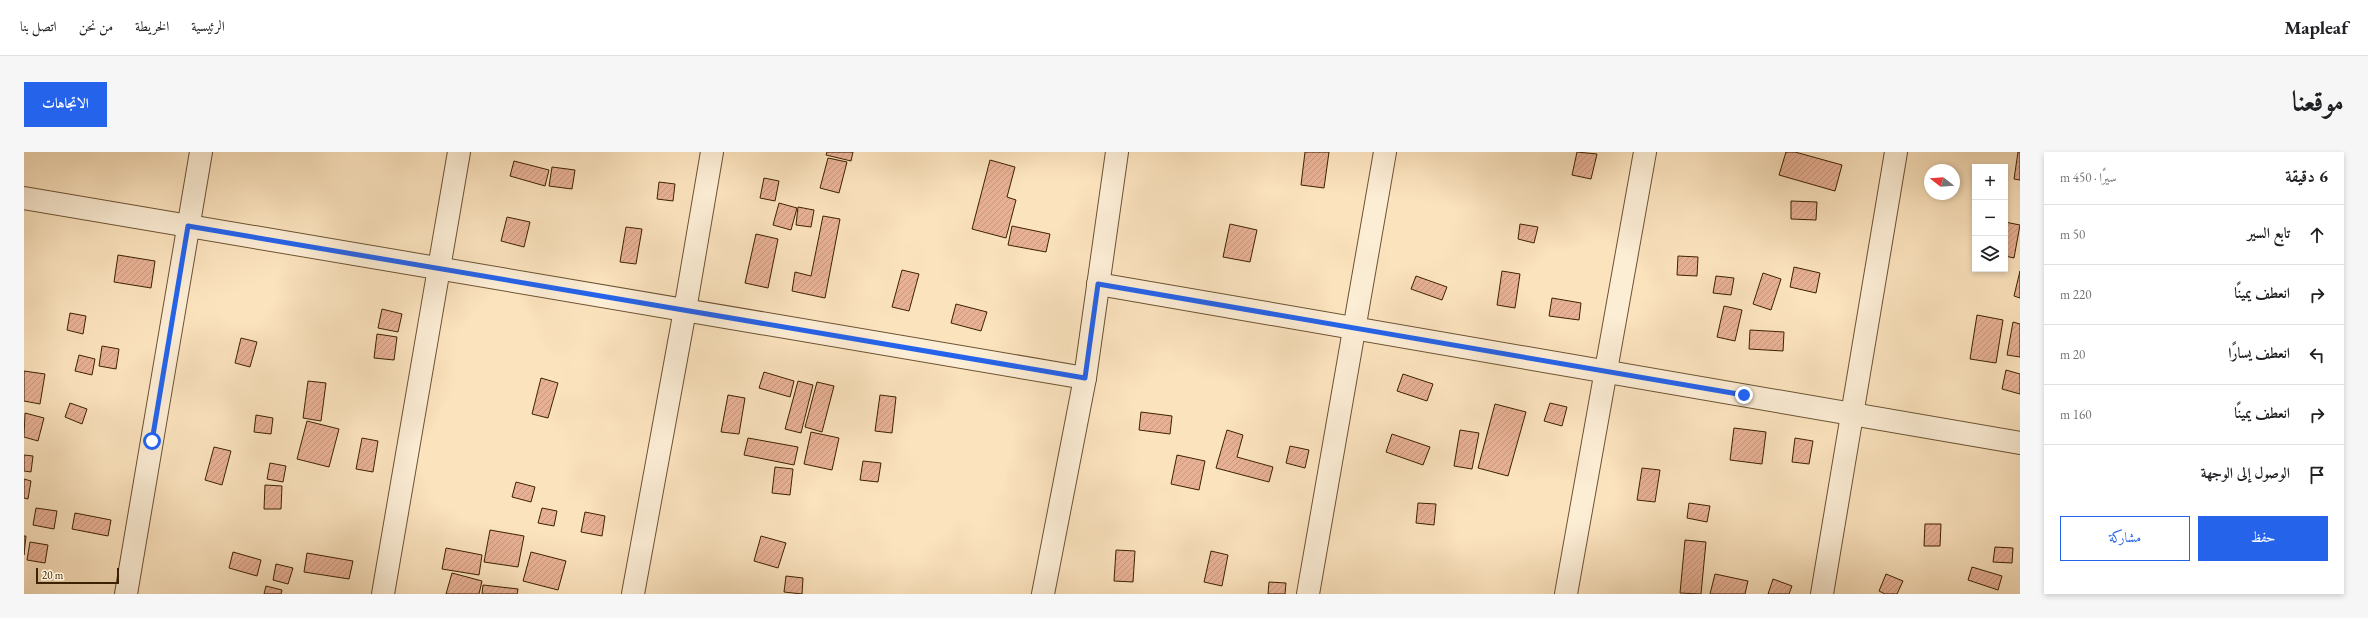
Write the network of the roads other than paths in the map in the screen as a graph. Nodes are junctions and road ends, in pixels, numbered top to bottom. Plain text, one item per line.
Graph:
1 (200, 152) edge
2 (459, 152) edge
3 (712, 152) edge
4 (1386, 152) edge
5 (1645, 152) edge
6 (1896, 152) edge
7 (1112, 153) edge
8 (24, 198) edge
9 (188, 226) junction
10 (437, 268) junction
11 (1098, 284) junction
12 (685, 310) junction
13 (1355, 329) junction
14 (1606, 372) junction
15 (1085, 378) junction
16 (1852, 414) junction
17 (2020, 443) edge
18 (126, 594) edge
19 (383, 594) edge
20 (633, 594) edge
21 (1043, 594) edge
22 (1308, 594) edge
23 (1566, 594) edge
24 (1822, 594) edge

1 - 9 street
2 - 10 street
3 - 12 street
4 - 13 street
5 - 14 street
6 - 16 street
7 - 11 street
8 - 9 street
9 - 10 street
9 - 18 street
10 - 12 street
10 - 19 street
11 - 13 street
11 - 15 street
12 - 15 street
12 - 20 street
13 - 14 street
13 - 22 street
14 - 16 street
14 - 23 street
15 - 21 street
16 - 17 street
16 - 24 street

